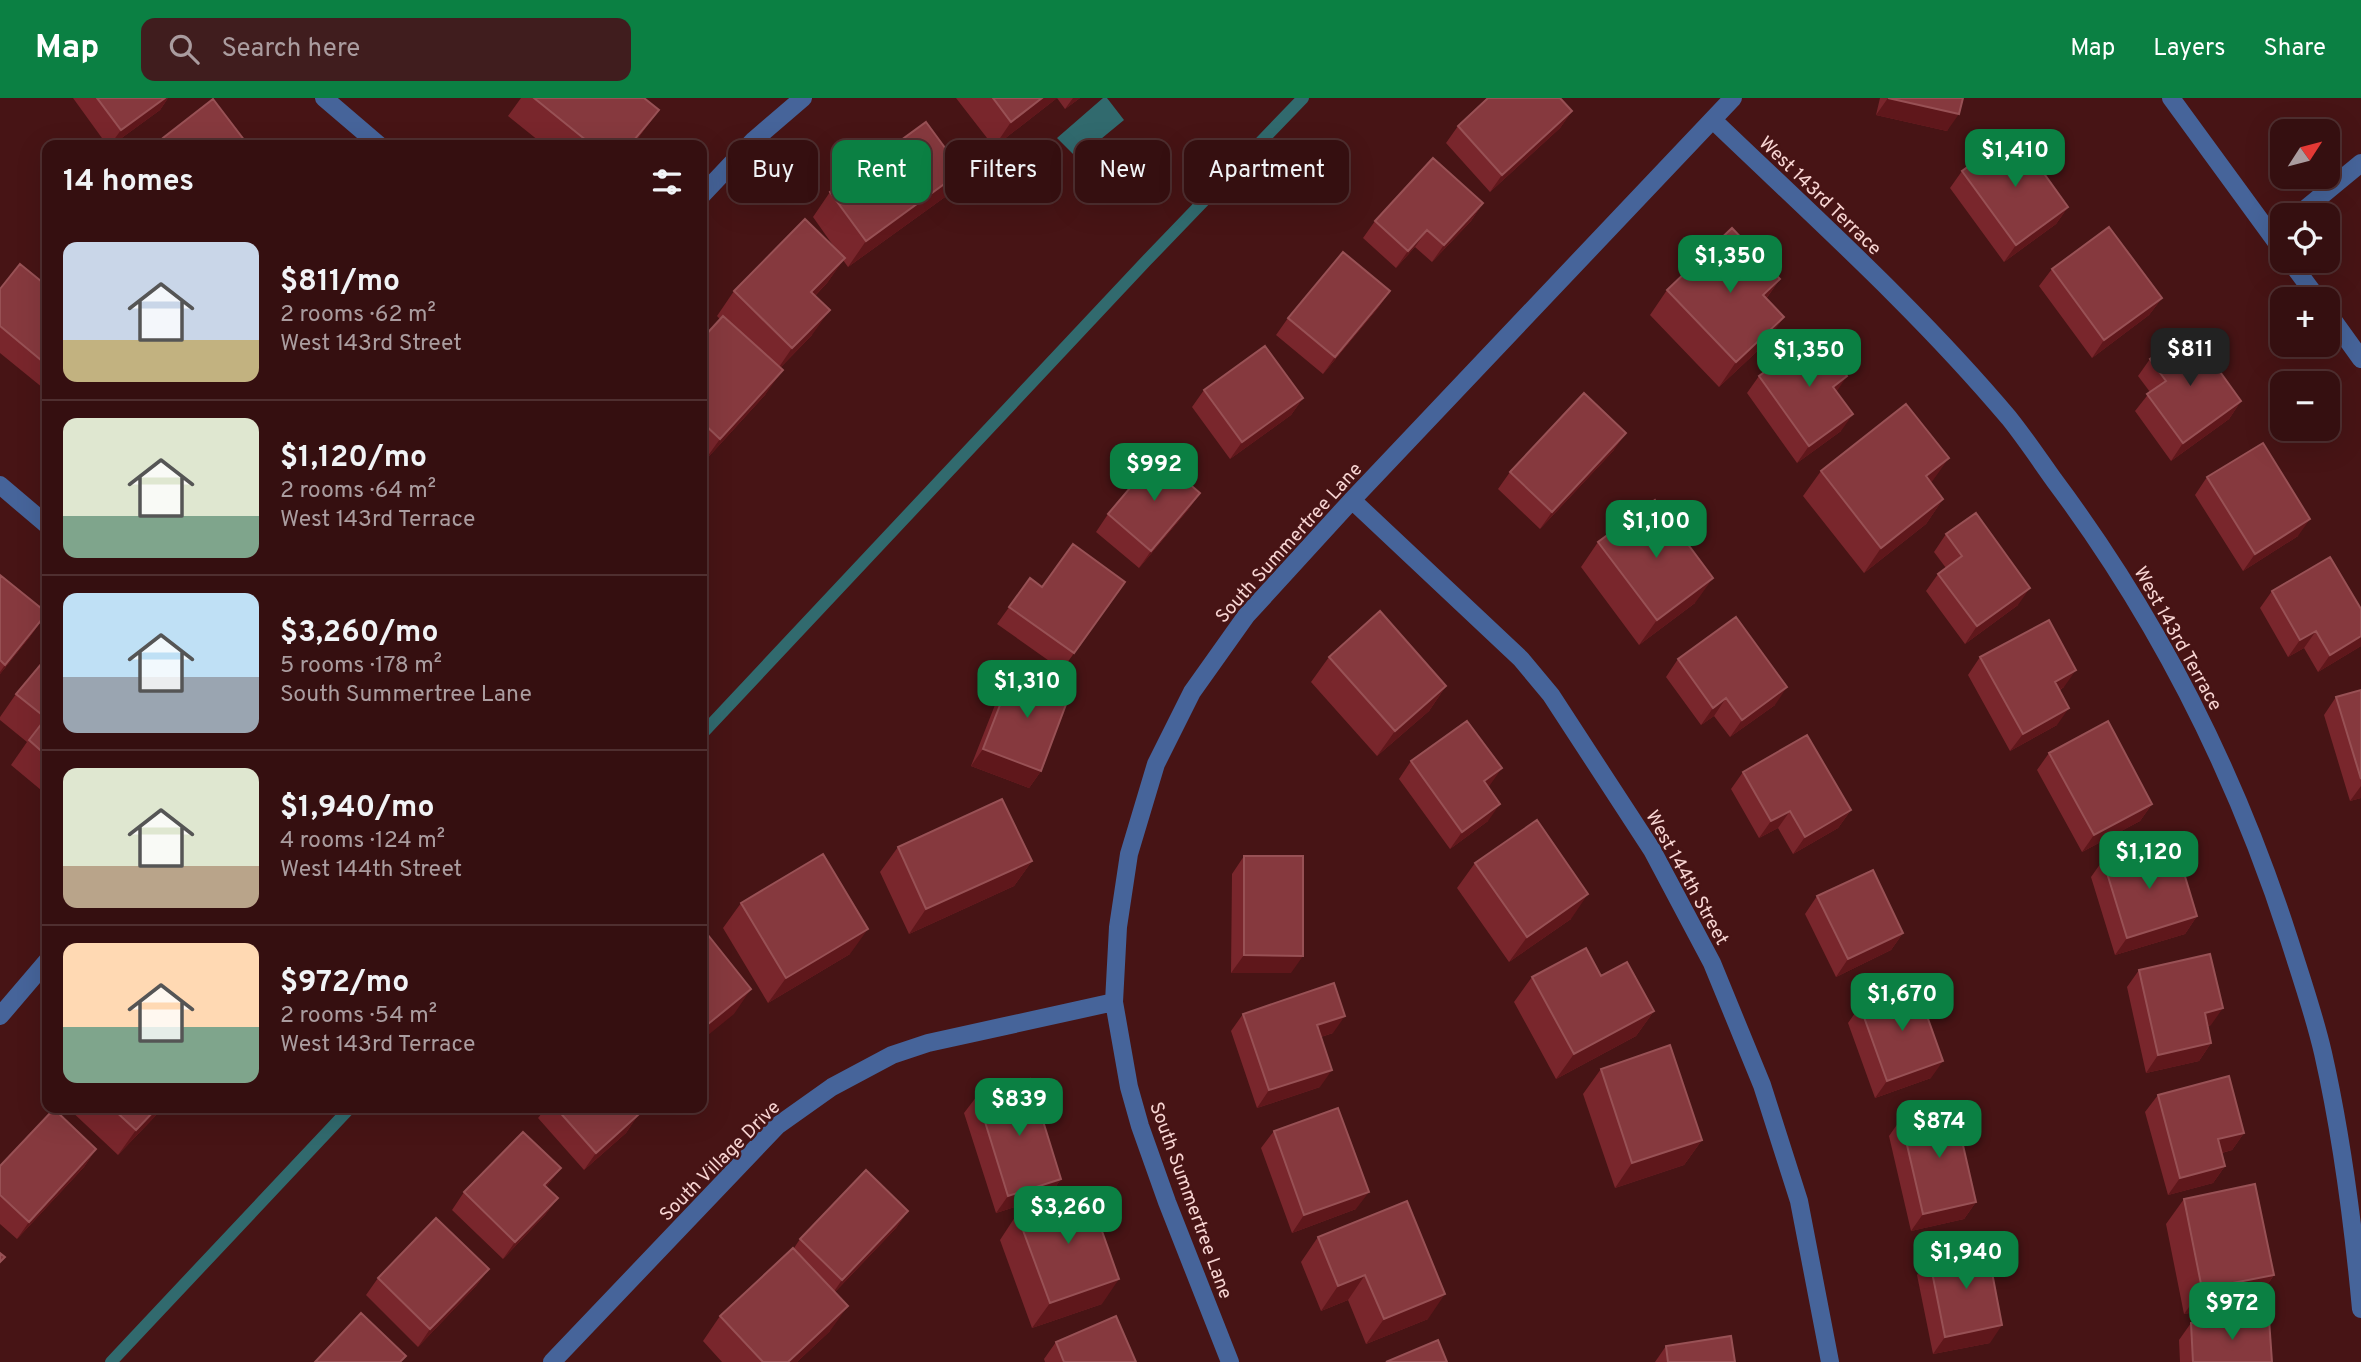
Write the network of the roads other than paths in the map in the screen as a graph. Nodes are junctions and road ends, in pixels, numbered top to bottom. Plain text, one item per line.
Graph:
1 (324, 98) edge
2 (803, 98) edge
3 (1733, 98) edge
4 (2171, 98) edge
5 (1713, 120) junction
6 (374, 140) edge
7 (2361, 163) edge
8 (707, 190) edge
9 (2313, 203) edge
10 (2270, 226) edge
11 (2340, 330) edge
12 (2361, 359) edge
13 (0, 485) edge
14 (1352, 500) junction
15 (42, 520) edge
16 (42, 967) edge
17 (1114, 1002) junction
18 (0, 1016) edge
19 (2358, 1233) edge
20 (2361, 1309) edge
21 (552, 1362) edge
22 (1230, 1362) edge
23 (1829, 1362) edge

1 - 6 street
2 - 8 street
3 - 5 street, South Summertree Lane
4 - 10 street
5 - 14 street, South Summertree Lane
5 - 19 street, West 143rd Terrace
7 - 9 street
11 - 12 street
13 - 15 street
14 - 17 street, South Summertree Lane
14 - 23 street, West 144th Street
16 - 18 street
17 - 21 street, South Village Drive
17 - 22 street, South Summertree Lane
19 - 20 street, West 143rd Terrace

